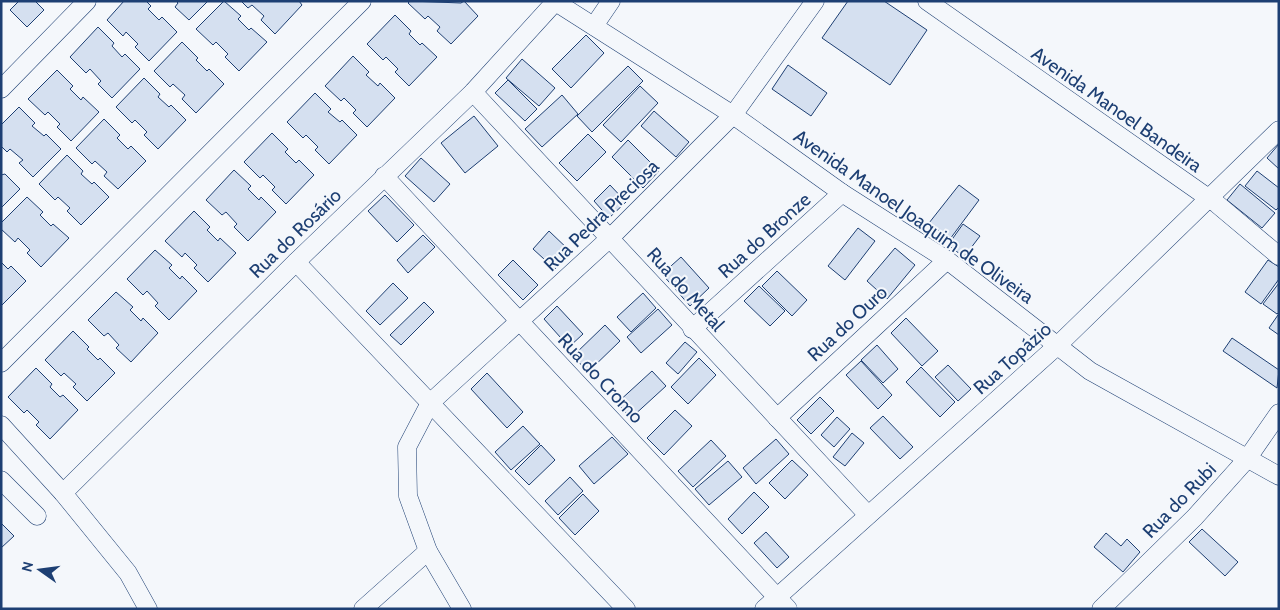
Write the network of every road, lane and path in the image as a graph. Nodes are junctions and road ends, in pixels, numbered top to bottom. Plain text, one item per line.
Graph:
1 (87, 1) edge
2 (362, 1) edge
3 (611, 1) edge
4 (815, 1) edge
5 (927, 1) edge
6 (554, 2) edge
7 (594, 26) junction
8 (1, 89) edge
9 (473, 92) junction
10 (734, 115) junction
11 (1279, 130) edge
12 (384, 176) junction
13 (842, 193) junction
14 (1210, 200) junction
15 (610, 238) junction
16 (1279, 256) edge
17 (947, 260) junction
18 (296, 262) junction
19 (520, 322) junction
20 (692, 329) junction
21 (1058, 346) junction
22 (1, 364) edge
23 (430, 403) junction
24 (1279, 413) edge
25 (776, 418) junction
26 (1, 425) edge
27 (1247, 459) junction
28 (1279, 476) edge
29 (1, 480) edge
30 (63, 493) junction
31 (868, 515) junction
32 (37, 516) dead end
33 (428, 551) junction
34 (782, 603) edge
35 (148, 609) edge
36 (364, 609) edge
37 (462, 609) edge
38 (626, 609) edge
39 (764, 609) edge
40 (1102, 609) edge

1 - 8 street
2 - 22 street
3 - 7 street
4 - 10 street, Rua Pedra Preciosa
5 - 14 street, Avenida Manoel Bandeira
6 - 7 street, Avenida Manoel Joaquim de Oliveira
6 - 9 street, Rua do Rosário
7 - 10 street, Avenida Manoel Joaquim de Oliveira
9 - 12 street, Rua do Rosário
9 - 15 street, Rua do Metal
10 - 13 street, Avenida Manoel Joaquim de Oliveira
10 - 15 street, Rua Pedra Preciosa
11 - 14 street, Rua Topázio
12 - 18 street, Rua do Rosário
12 - 19 street, Rua do Cromo
13 - 17 street, Avenida Manoel Joaquim de Oliveira
13 - 20 street, Rua do Bronze
14 - 16 street, Avenida Manoel Bandeira
14 - 21 street, Rua Topázio
15 - 19 street, Rua Pedra Preciosa
15 - 20 street, Rua do Metal
17 - 21 street, Avenida Manoel Joaquim de Oliveira
17 - 25 street, Rua do Ouro
18 - 23 street
18 - 30 street, Rua do Rosário
19 - 23 street, Rua Pedra Preciosa
19 - 34 street, Rua do Cromo
20 - 25 street, Rua do Metal
21 - 27 street, Avenida Manoel Joaquim de Oliveira
21 - 31 street, Rua Topázio
23 - 33 street, Rua Pedra Preciosa
23 - 38 street
24 - 27 street, Rua do Rubi
25 - 31 street, Rua do Metal
26 - 30 street
27 - 28 street, Avenida Manoel Joaquim de Oliveira
27 - 40 street, Rua do Rubi
29 - 32 street
30 - 35 street
31 - 34 street, Rua Topázio
33 - 36 street
33 - 37 street
34 - 39 street, Rua Topázio

